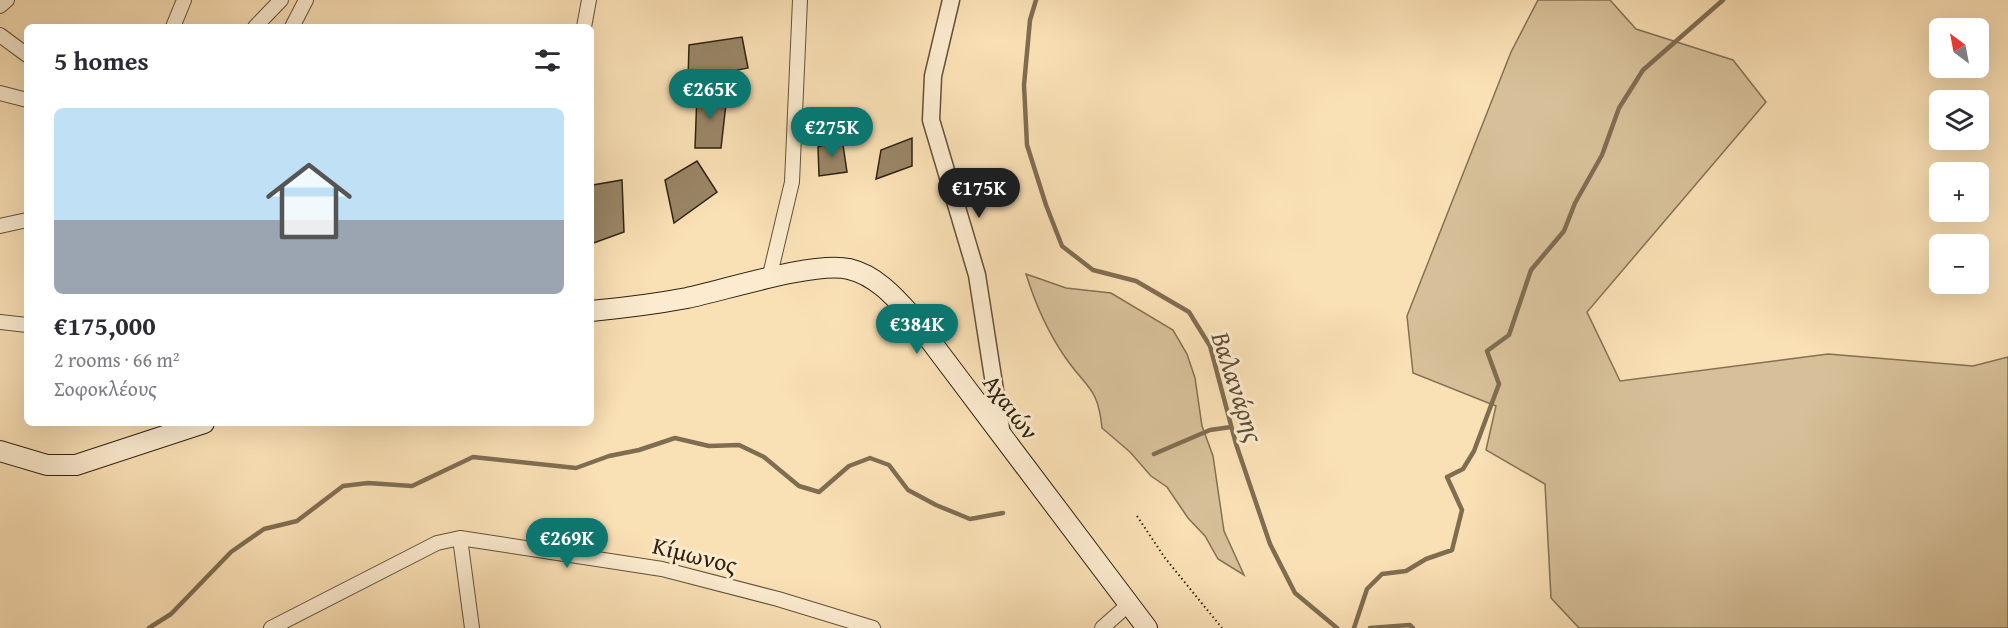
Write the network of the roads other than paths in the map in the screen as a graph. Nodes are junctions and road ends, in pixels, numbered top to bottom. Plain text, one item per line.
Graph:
1 (7, 0) edge
2 (184, 0) edge
3 (281, 0) edge
4 (306, 0) edge
5 (589, 0) edge
6 (800, 0) edge
7 (951, 0) edge
8 (0, 6) edge
9 (174, 24) edge
10 (258, 24) edge
11 (294, 24) edge
12 (585, 24) edge
13 (0, 35) edge
14 (24, 53) edge
15 (0, 93) edge
16 (24, 99) edge
17 (24, 221) edge
18 (0, 226) edge
19 (769, 279) junction
20 (594, 311) edge
21 (0, 322) edge
22 (24, 325) edge
23 (195, 426) edge
24 (1002, 439) junction
25 (0, 451) edge
26 (460, 538) junction
27 (1129, 604) junction
28 (271, 628) edge
29 (472, 628) edge
30 (873, 628) edge
31 (1102, 628) edge
32 (1147, 628) edge

1 - 8 street
2 - 9 street
3 - 10 street
4 - 11 street
5 - 12 street
6 - 19 street
7 - 24 street
13 - 14 street
15 - 16 street
17 - 18 street
19 - 20 main road, Αχαιών
19 - 24 main road, Αχαιών
21 - 22 street
23 - 25 main road
24 - 27 main road, Αχαιών
26 - 28 street, Κίμωνος
26 - 29 street
26 - 30 street, Κίμωνος
27 - 31 street
27 - 32 main road, Αχαιών

